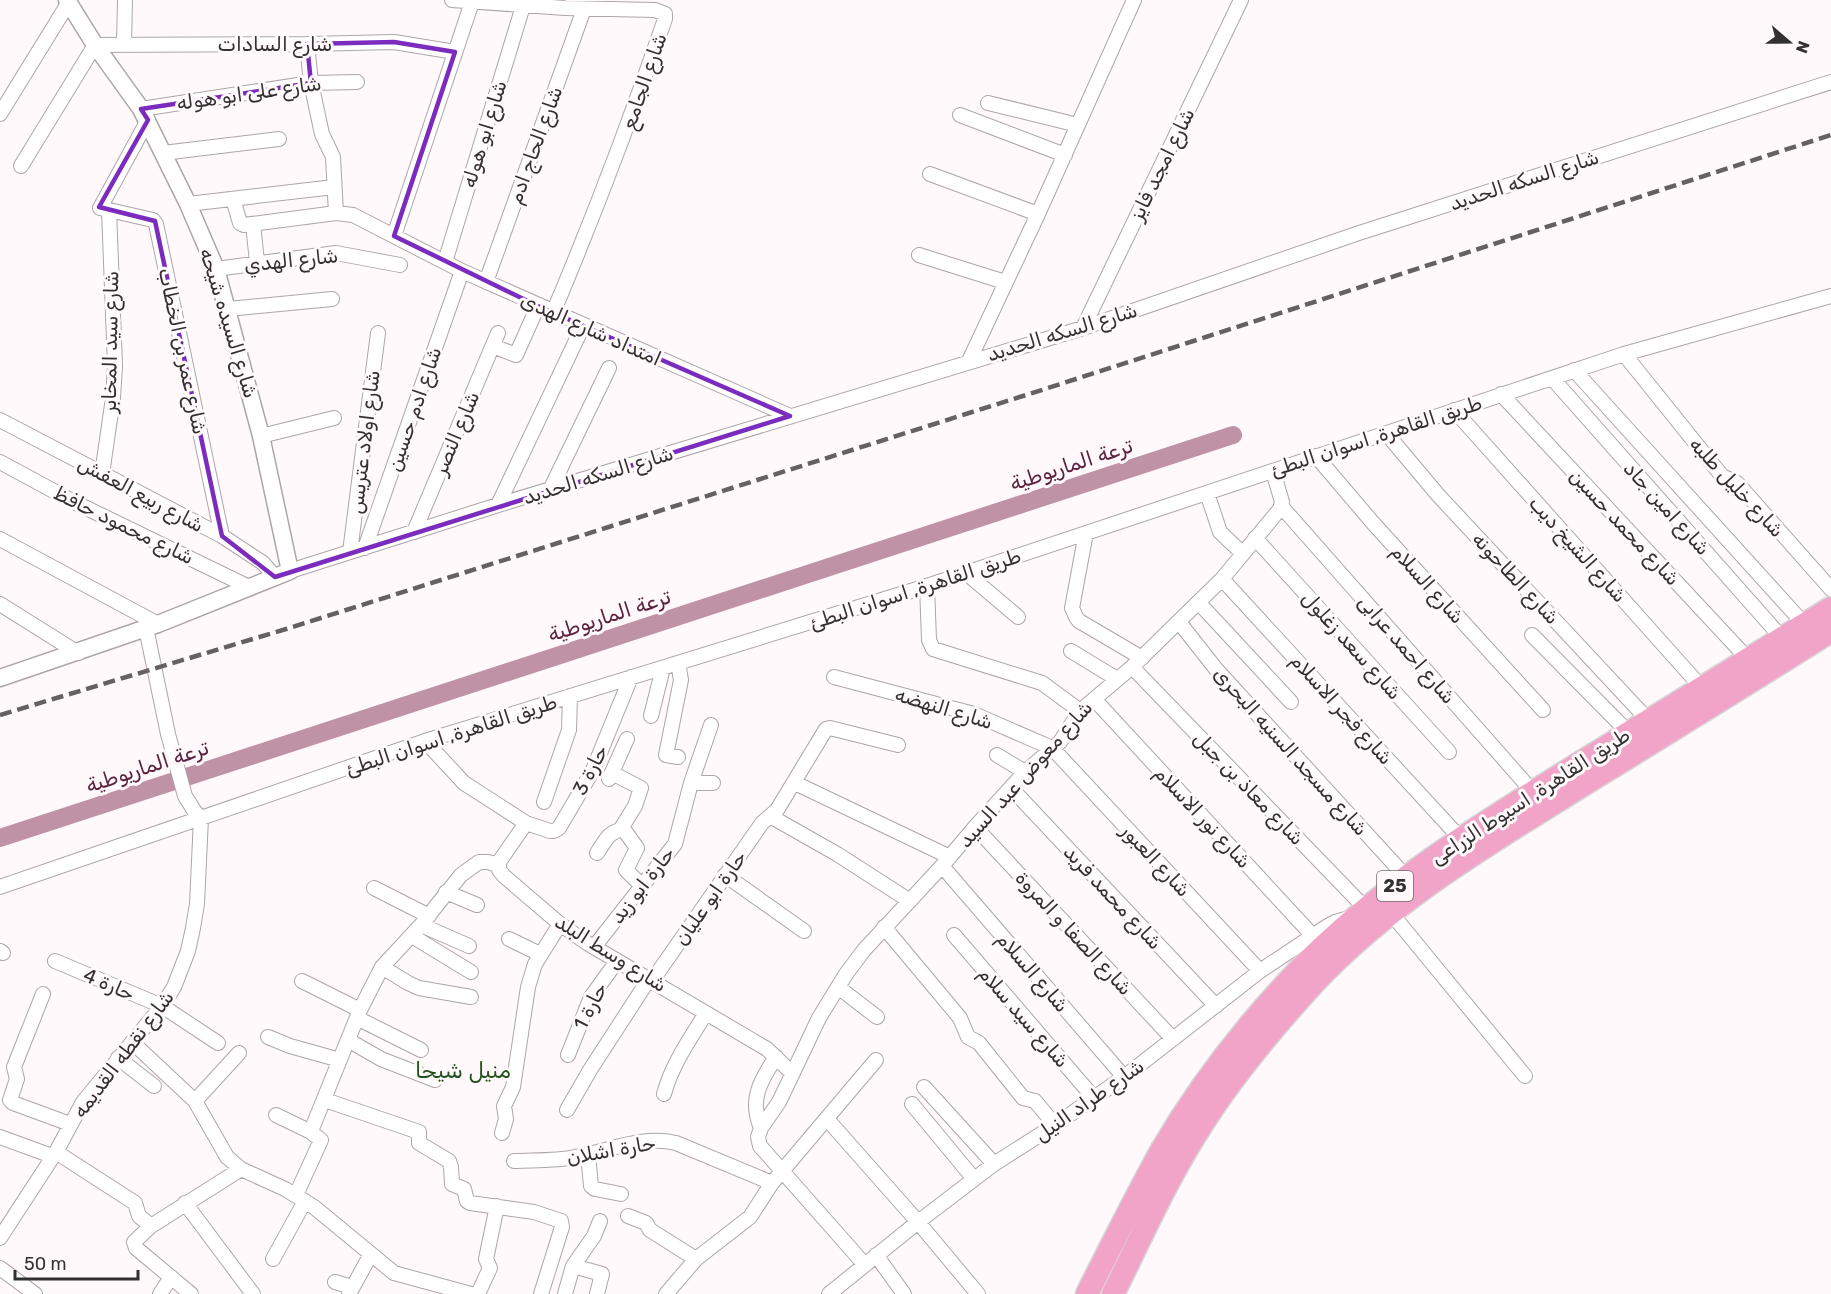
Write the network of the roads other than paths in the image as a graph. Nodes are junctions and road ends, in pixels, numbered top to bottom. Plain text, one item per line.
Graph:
1 (125, 0) edge
2 (452, 0) edge
3 (1134, 0) edge
4 (1241, 0) edge
5 (68, 1) edge
6 (480, 2) edge
7 (530, 4) edge
8 (568, 4) edge
9 (584, 9) junction
10 (124, 44) junction
11 (307, 44) junction
12 (95, 45) junction
13 (455, 52) junction
14 (357, 82) dead end
15 (1831, 82) edge
16 (311, 83) junction
17 (988, 103) dead end
18 (0, 114) edge
19 (144, 114) junction
20 (960, 115) dead end
21 (1078, 125) junction
22 (279, 139) dead end
23 (163, 153) junction
24 (1065, 155) junction
25 (21, 166) dead end
26 (930, 174) dead end
27 (334, 187) junction
28 (233, 199) junction
29 (188, 204) junction
30 (104, 209) junction
31 (336, 213) junction
32 (1038, 214) junction
33 (253, 224) junction
34 (394, 236) junction
35 (919, 255) dead end
36 (257, 262) junction
37 (445, 262) junction
38 (400, 265) dead end
39 (216, 269) junction
40 (462, 271) junction
41 (486, 282) junction
42 (1005, 282) junction
43 (1831, 296) edge
44 (332, 299) dead end
45 (538, 306) junction
46 (228, 309) junction
47 (553, 313) junction
48 (583, 326) junction
49 (1083, 328) junction
50 (378, 333) dead end
51 (1624, 354) junction
52 (969, 361) junction
53 (609, 368) dead end
54 (1574, 370) junction
55 (1552, 378) junction
56 (1502, 394) junction
57 (1454, 410) junction
58 (790, 416) junction
59 (334, 418) dead end
60 (0, 420) edge
61 (1386, 433) junction
62 (261, 436) junction
63 (1316, 456) junction
64 (0, 462) edge
65 (1273, 471) junction
66 (102, 474) junction
67 (550, 490) junction
68 (1207, 493) junction
69 (498, 505) junction
70 (1281, 506) junction
71 (414, 532) junction
72 (1086, 533) junction
73 (222, 536) junction
74 (1255, 538) junction
75 (0, 539) edge
76 (365, 548) junction
77 (350, 552) junction
78 (1242, 553) junction
79 (966, 573) junction
80 (283, 574) junction
81 (1222, 579) junction
82 (927, 586) junction
83 (249, 587) junction
84 (1831, 589) edge
85 (1198, 603) junction
86 (0, 604) edge
87 (1831, 608) edge
88 (1018, 617) dead end
89 (1179, 622) junction
90 (1804, 624) junction
91 (152, 626) junction
92 (1831, 631) edge
93 (1532, 635) dead end
94 (1782, 638) junction
95 (1071, 651) dead end
96 (78, 653) junction
97 (1748, 660) junction
98 (1137, 662) junction
99 (678, 663) junction
100 (663, 668) junction
101 (631, 677) junction
102 (834, 677) dead end
103 (0, 678) edge
104 (1117, 679) junction
105 (1702, 688) junction
106 (570, 696) junction
107 (1094, 699) junction
108 (1291, 702) dead end
109 (1543, 710) dead end
110 (1080, 711) junction
111 (651, 716) dead end
112 (1648, 721) junction
113 (711, 725) dead end
114 (1629, 733) junction
115 (627, 740) dead end
116 (425, 741) junction
117 (898, 745) dead end
118 (1052, 748) junction
119 (1449, 752) dead end
120 (997, 755) dead end
121 (678, 758) dead end
122 (1025, 772) junction
123 (691, 783) junction
124 (713, 783) dead end
125 (795, 783) junction
126 (1011, 788) junction
127 (1533, 792) junction
128 (544, 802) dead end
129 (770, 816) junction
130 (201, 818) junction
131 (526, 823) junction
132 (975, 827) junction
133 (623, 830) junction
134 (1461, 839) junction
135 (597, 853) dead end
136 (946, 862) junction
137 (498, 865) junction
138 (725, 875) junction
139 (1406, 877) junction
140 (641, 885) junction
141 (0, 887) edge
142 (374, 888) dead end
143 (446, 892) junction
144 (910, 901) junction
145 (477, 904) dead end
146 (1360, 913) junction
147 (1391, 913) junction
148 (560, 924) junction
149 (420, 926) junction
150 (884, 927) junction
151 (804, 931) dead end
152 (954, 935) dead end
153 (1313, 936) junction
154 (509, 939) dead end
155 (469, 946) dead end
156 (594, 947) junction
157 (540, 954) junction
158 (55, 961) dead end
159 (617, 961) junction
160 (382, 967) junction
161 (1260, 971) junction
162 (471, 972) dead end
163 (650, 980) junction
164 (302, 981) dead end
165 (838, 987) junction
166 (43, 994) dead end
167 (471, 997) dead end
168 (1216, 1005) junction
169 (162, 1006) junction
170 (706, 1013) junction
171 (358, 1014) junction
172 (877, 1017) dead end
173 (268, 1037) dead end
174 (1173, 1039) junction
175 (348, 1040) junction
176 (132, 1042) junction
177 (218, 1043) dead end
178 (421, 1050) dead end
179 (239, 1053) dead end
180 (568, 1055) dead end
181 (776, 1057) junction
182 (118, 1058) junction
183 (340, 1060) junction
184 (876, 1060) dead end
185 (792, 1073) junction
186 (1525, 1076) dead end
187 (1124, 1077) junction
188 (435, 1080) dead end
189 (154, 1086) dead end
190 (924, 1087) dead end
191 (664, 1094) dead end
192 (1094, 1098) junction
193 (325, 1100) junction
194 (195, 1101) junction
195 (912, 1104) dead end
196 (567, 1110) dead end
197 (276, 1115) dead end
198 (827, 1119) junction
199 (70, 1124) junction
200 (1055, 1125) junction
201 (761, 1128) junction
202 (311, 1132) junction
203 (502, 1133) dead end
204 (0, 1137) edge
205 (54, 1154) junction
206 (588, 1154) junction
207 (514, 1161) dead end
208 (994, 1164) junction
209 (241, 1169) junction
210 (776, 1178) junction
211 (974, 1179) junction
212 (621, 1194) dead end
213 (300, 1198) junction
214 (185, 1203) junction
215 (497, 1206) junction
216 (628, 1216) dead end
217 (600, 1221) dead end
218 (918, 1222) junction
219 (151, 1226) junction
220 (0, 1238) edge
221 (371, 1254) junction
222 (876, 1255) junction
223 (696, 1258) junction
224 (273, 1259) dead end
225 (865, 1265) junction
226 (573, 1266) junction
227 (0, 1268) edge
228 (171, 1277) junction
229 (335, 1282) dead end
230 (350, 1291) edge
231 (35, 1294) edge
232 (160, 1294) edge
233 (191, 1294) edge
234 (253, 1294) edge
235 (471, 1294) edge
236 (478, 1294) edge
237 (541, 1294) edge
238 (565, 1294) edge
239 (597, 1294) edge
240 (666, 1294) edge
241 (830, 1294) edge
242 (904, 1294) edge
243 (978, 1294) edge
244 (1087, 1294) edge
245 (1113, 1294) edge

1 - 10 street
2 - 6 street, شارع الجامع
3 - 21 street
4 - 49 street, شارع امجد فايز
5 - 12 street, شارع السيده شيحه
5 - 18 street
6 - 7 street, شارع الجامع
6 - 13 street
7 - 8 street, شارع الجامع
7 - 37 street, شارع ابو هوله
8 - 9 street, شارع الجامع
9 - 41 street, شارع الحاج ادم
9 - 47 street, شارع الجامع
10 - 11 street, شارع السادات
10 - 12 street, شارع السادات
11 - 13 street, شارع السادات
11 - 16 street
12 - 19 street, شارع السيده شيحه
12 - 25 street
13 - 34 street
14 - 16 street, شارع على ابو هوله
15 - 49 street, شارع السكه الحديد
16 - 19 street, شارع على ابو هوله
16 - 27 street
17 - 21 street
19 - 23 street, شارع السيده شيحه
19 - 30 street
20 - 24 street
21 - 24 street
22 - 23 street
23 - 29 street, شارع السيده شيحه
24 - 32 street
26 - 32 street
27 - 28 street
27 - 31 street
28 - 29 street
28 - 33 street
29 - 39 street, شارع السيده شيحه
30 - 66 street, شارع سيد المخابر
30 - 73 street, شارع عمر بن الخطاب
31 - 33 street
31 - 34 street, امتداد شارع الهدى
32 - 42 street
33 - 36 street
34 - 37 street, امتداد شارع الهدى
35 - 42 street
36 - 38 street, شارع الهدي
36 - 39 street, شارع الهدي
37 - 40 street, امتداد شارع الهدى
39 - 46 street, شارع السيده شيحه
40 - 41 street, امتداد شارع الهدى
40 - 76 street, شارع ادم حسين
41 - 45 street, امتداد شارع الهدى
42 - 52 street
43 - 51 street, طريق القاهرة, اسوان البطئ
44 - 46 street
45 - 47 street, امتداد شارع الهدى
45 - 71 street, شارع النصر
46 - 62 street, شارع السيده شيحه
47 - 48 street, امتداد شارع الهدى
48 - 58 street, امتداد شارع الهدى
48 - 69 street
49 - 52 street, شارع السكه الحديد
50 - 77 street, شارع اولاد عتريس
51 - 54 street, طريق القاهرة, اسوان البطئ
51 - 84 street, شارع خليل طلبه
52 - 58 street, شارع السكه الحديد
53 - 67 street
54 - 55 street, طريق القاهرة, اسوان البطئ
54 - 90 street
55 - 56 street, طريق القاهرة, اسوان البطئ
55 - 94 street, شارع امين جاد
56 - 57 street, طريق القاهرة, اسوان البطئ
56 - 97 street, شارع محمد حسين
57 - 61 street, طريق القاهرة, اسوان البطئ
57 - 105 street, شارع الشيخ ديب
58 - 67 street, شارع السكه الحديد
59 - 62 street
60 - 66 street, شارع ربيع العفش
61 - 63 street, طريق القاهرة, اسوان البطئ
61 - 112 street, شارع الطاحونه
62 - 80 street, شارع السيده شيحه
63 - 65 street, طريق القاهرة, اسوان البطئ
63 - 109 street, شارع السلام
64 - 83 street, شارع محمود حافظ
65 - 68 street, طريق القاهرة, اسوان البطئ
65 - 70 street
66 - 73 street, شارع ربيع العفش
67 - 69 street, شارع السكه الحديد
68 - 72 street, طريق القاهرة, اسوان البطئ
68 - 78 street
69 - 71 street, شارع السكه الحديد
70 - 74 street, شارع معوض عبد السيد
70 - 127 street, شارع احمد عرابى
71 - 76 street, شارع السكه الحديد
72 - 79 street, طريق القاهرة, اسوان البطئ
72 - 98 street, شارع معاذ بن جبل
73 - 80 street, شارع ربيع العفش
74 - 78 street, شارع معوض عبد السيد
74 - 119 street, شارع سعد زغلول
75 - 91 street
76 - 77 street, شارع السكه الحديد
77 - 80 street, شارع السكه الحديد
78 - 81 street, شارع معوض عبد السيد
79 - 82 street, طريق القاهرة, اسوان البطئ
79 - 88 street
80 - 83 street
81 - 85 street, شارع معوض عبد السيد
81 - 134 street, شارع فجر الاسلام
82 - 99 street, طريق القاهرة, اسوان البطئ
82 - 110 street
83 - 91 street
85 - 89 street, شارع معوض عبد السيد
85 - 108 street
86 - 96 street
87 - 90 highway, طريق القاهرة, اسيوط الزراعى / 25
89 - 98 street, شارع معوض عبد السيد
89 - 139 street, شارع مسجد السنيه البحرى
90 - 94 highway, طريق القاهرة, اسيوط الزراعى / 25
91 - 96 street
91 - 130 street
92 - 147 highway, طريق القاهرة, اسيوط الزراعى / 25
93 - 114 street
94 - 97 highway, طريق القاهرة, اسيوط الزراعى / 25
95 - 104 street
96 - 103 street
97 - 105 highway, طريق القاهرة, اسيوط الزراعى / 25
98 - 104 street, شارع معوض عبد السيد
98 - 146 street, شارع معاذ بن جبل
99 - 100 street, طريق القاهرة, اسوان البطئ
99 - 121 street
100 - 101 street, طريق القاهرة, اسوان البطئ
100 - 111 street
101 - 106 street, طريق القاهرة, اسوان البطئ
101 - 131 street, حارة 3
102 - 118 street, شارع النهضه
104 - 107 street, شارع معوض عبد السيد
105 - 112 highway, طريق القاهرة, اسيوط الزراعى / 25
106 - 116 street, طريق القاهرة, اسوان البطئ
106 - 128 street
107 - 110 street, شارع معوض عبد السيد
107 - 153 street, شارع نور الاسلام
110 - 118 street, شارع معوض عبد السيد
112 - 114 highway, طريق القاهرة, اسيوط الزراعى / 25
113 - 123 street, حارة ابو زيد
114 - 127 highway, طريق القاهرة, اسيوط الزراعى / 25
115 - 133 street
116 - 130 street, طريق القاهرة, اسوان البطئ
116 - 131 street
117 - 125 street, حارة ابو عليان
118 - 122 street, شارع معوض عبد السيد
118 - 161 street, شارع العبور
120 - 122 street
122 - 126 street, شارع معوض عبد السيد
123 - 124 street
123 - 140 street, حارة ابو زيد
125 - 129 street, حارة ابو عليان
125 - 136 street
126 - 132 street, شارع معوض عبد السيد
126 - 168 street, شارع محمد فريد
127 - 134 highway, طريق القاهرة, اسيوط الزراعى / 25
129 - 138 street, حارة ابو عليان
129 - 144 street
130 - 141 street, طريق القاهرة, اسوان البطئ
130 - 169 street, شارع نقطه القديمه
131 - 137 street
132 - 136 street, شارع معوض عبد السيد
132 - 174 street, شارع الصفا و المروة
133 - 135 street
133 - 140 street
134 - 139 highway, طريق القاهرة, اسيوط الزراعى / 25
136 - 144 street, شارع معوض عبد السيد
136 - 187 street, شارع السلام
137 - 143 street
137 - 148 street, شارع وسط البلد
138 - 151 street
138 - 163 street, حارة ابو عليان
139 - 146 highway, طريق القاهرة, اسيوط الزراعى / 25
140 - 156 street, حارة ابو زيد
142 - 149 street
143 - 145 street
143 - 149 street
144 - 150 street, شارع معوض عبد السيد
146 - 153 street, شارع طراد النيل
146 - 244 highway, طريق القاهرة, اسيوط الزراعى / 25
147 - 186 street
147 - 245 highway, طريق القاهرة, اسيوط الزراعى / 25
148 - 156 street, شارع وسط البلد
148 - 157 street
149 - 155 street
149 - 160 street
149 - 162 street
150 - 165 street, شارع معوض عبد السيد
150 - 200 street
152 - 192 street, شارع سيد سلام
153 - 161 street, شارع طراد النيل
154 - 157 street
156 - 159 street, شارع وسط البلد
157 - 203 street
158 - 169 street, حارة 4
159 - 163 street, شارع وسط البلد
159 - 180 street, حارة 1
160 - 167 street
160 - 171 street
161 - 168 street, شارع طراد النيل
163 - 170 street, شارع وسط البلد
163 - 196 street, حارة ابو عليان
164 - 171 street
165 - 172 street
165 - 185 street, شارع معوض عبد السيد
166 - 199 street
168 - 174 street, شارع طراد النيل
169 - 176 street, شارع نقطه القديمه
169 - 177 street, حارة 4
170 - 181 street, شارع وسط البلد
170 - 191 street
171 - 175 street
171 - 178 street
173 - 183 street
174 - 187 street, شارع طراد النيل
175 - 183 street
175 - 188 street
176 - 182 street, شارع نقطه القديمه
176 - 194 street
179 - 194 street
181 - 185 street, شارع وسط البلد
181 - 201 street
182 - 189 street
182 - 199 street, شارع نقطه القديمه
183 - 193 street
184 - 198 street
185 - 201 street, شارع معوض عبد السيد
187 - 192 street, شارع طراد النيل
190 - 208 street
192 - 200 street, شارع طراد النيل
193 - 202 street
193 - 215 street
194 - 209 street
195 - 211 street
197 - 202 street
198 - 210 street
198 - 218 street
199 - 205 street, شارع نقطه القديمه
200 - 208 street, شارع طراد النيل
201 - 210 street
202 - 213 street
204 - 205 street
205 - 219 street
205 - 220 street, شارع نقطه القديمه
206 - 207 street, حارة اشلان
206 - 210 street, حارة اشلان
206 - 212 street
208 - 211 street, شارع طراد النيل
209 - 213 street
209 - 214 street
210 - 223 street
210 - 225 street
211 - 218 street, شارع طراد النيل
213 - 221 street
213 - 224 street
214 - 219 street
214 - 234 street
215 - 236 street
215 - 237 street
216 - 223 street
217 - 226 street
218 - 222 street, شارع طراد النيل
218 - 243 street
219 - 228 street
221 - 230 street
221 - 235 street
222 - 225 street, شارع طراد النيل
222 - 242 street
223 - 240 street
225 - 241 street, شارع طراد النيل
226 - 238 street
226 - 239 street
227 - 231 street
228 - 232 street
228 - 233 street
229 - 230 street

